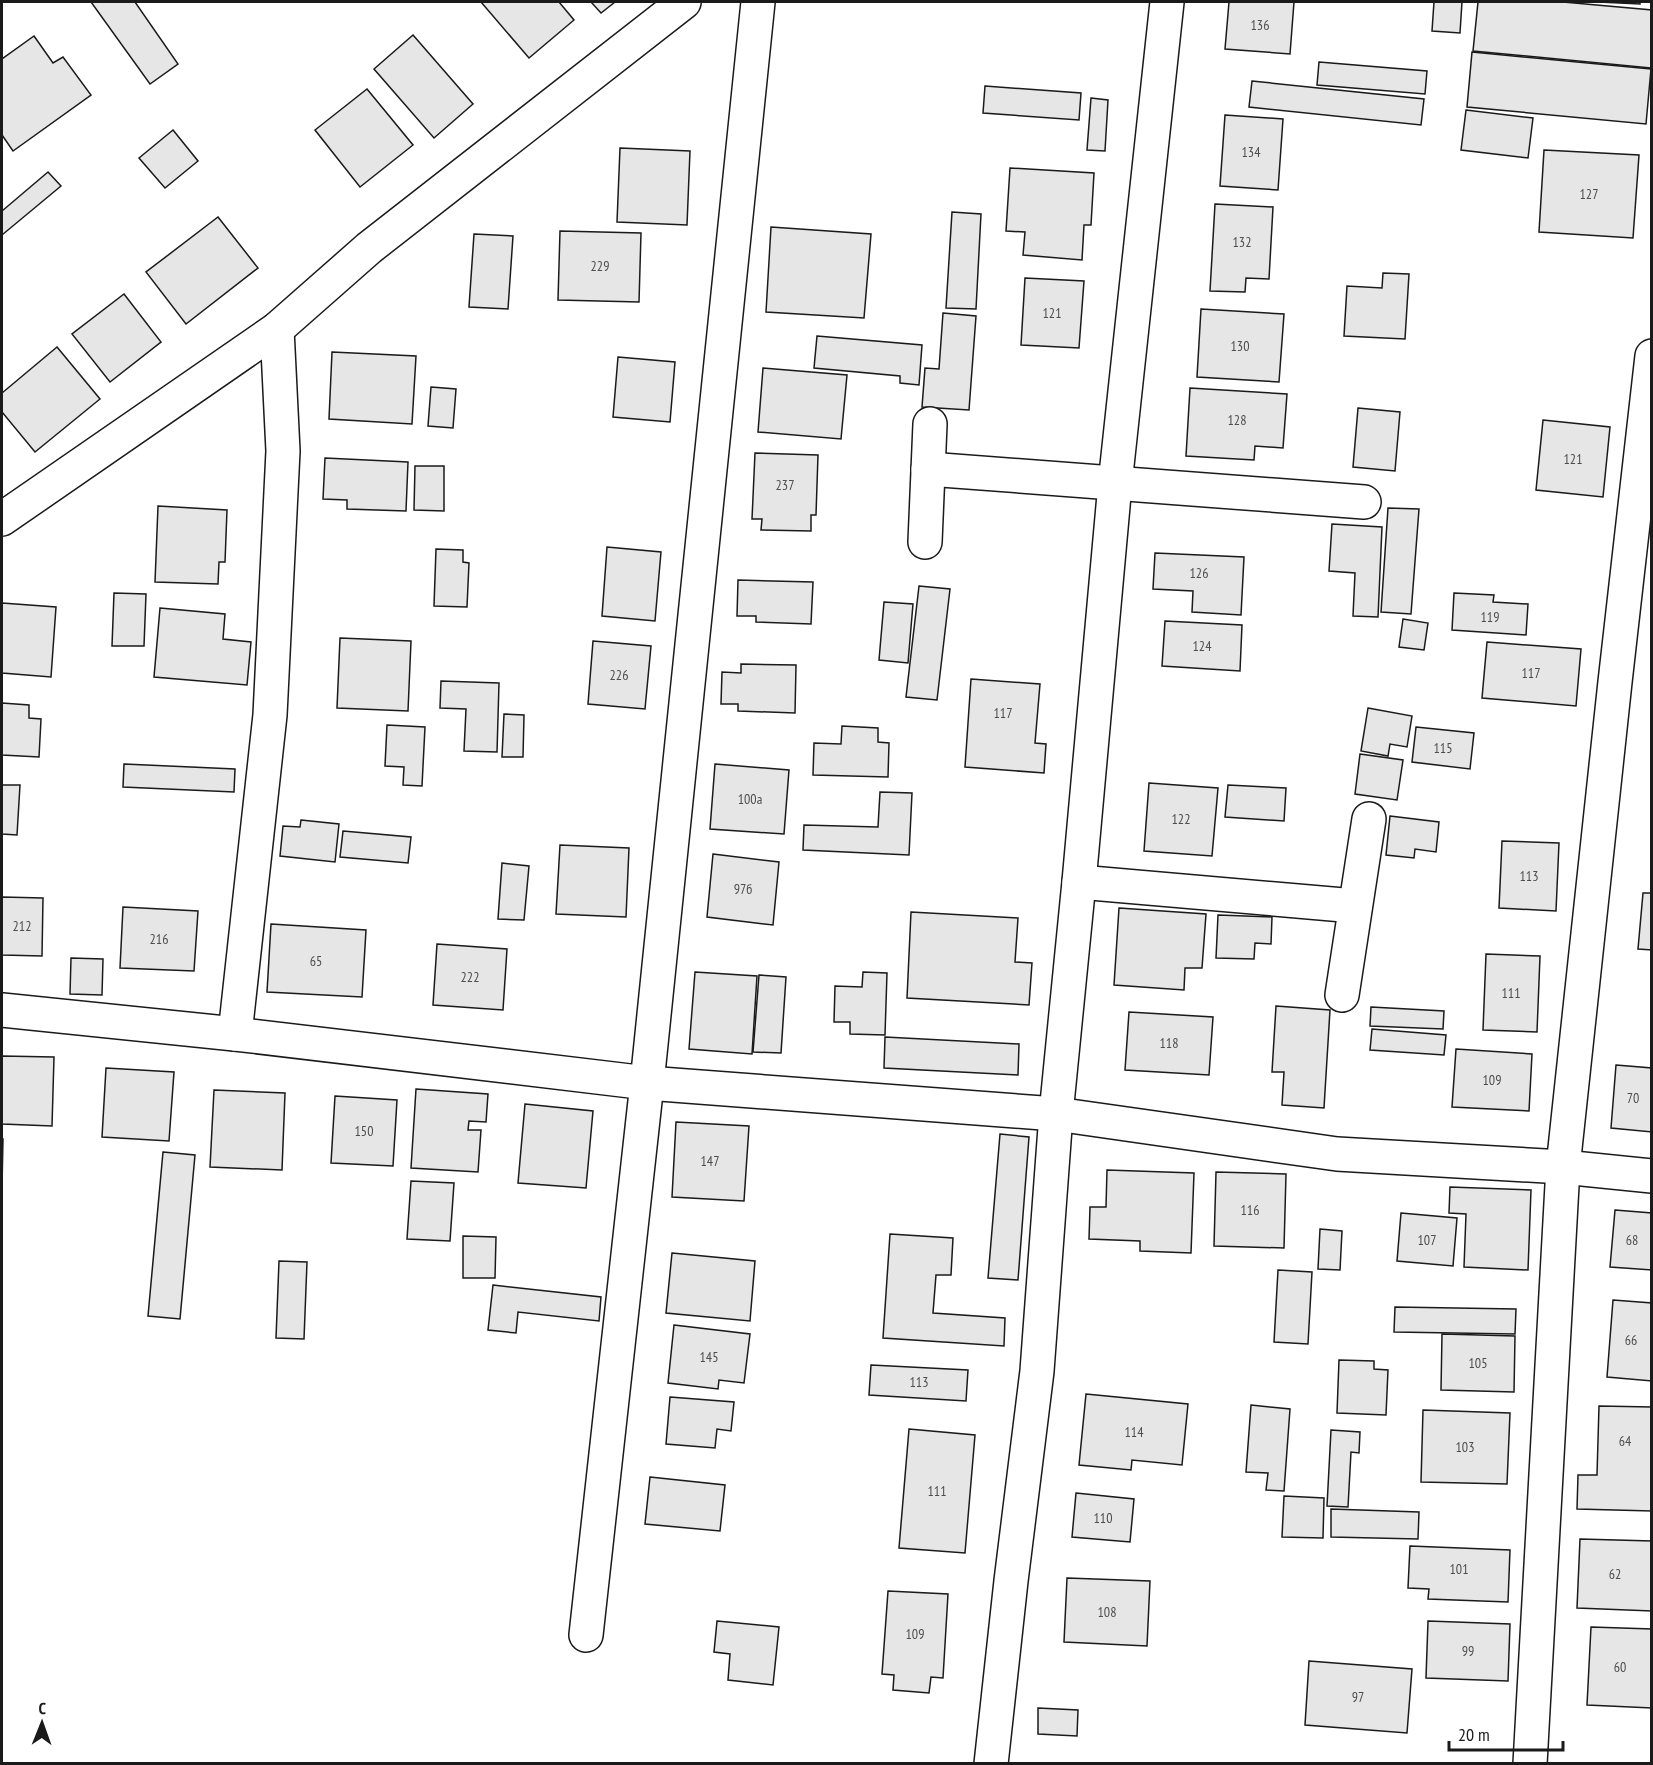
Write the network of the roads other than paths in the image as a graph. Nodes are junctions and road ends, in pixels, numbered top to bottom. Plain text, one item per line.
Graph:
1 (684, 2) edge
2 (758, 2) edge
3 (1167, 2) edge
4 (277, 329) junction
5 (1652, 356) edge
6 (930, 424) dead end
7 (928, 469) junction
8 (1115, 484) junction
9 (1364, 502) dead end
10 (2, 519) edge
11 (925, 542) dead end
12 (1369, 819) dead end
13 (1079, 882) junction
14 (1354, 906) junction
15 (1342, 995) dead end
16 (2, 1010) edge
17 (235, 1034) junction
18 (647, 1083) junction
19 (1056, 1114) junction
20 (1563, 1167) junction
21 (1652, 1176) edge
22 (586, 1635) dead end
23 (991, 1764) edge
24 (1530, 1764) edge

1 - 4 street
2 - 18 street
3 - 8 street
4 - 10 street
4 - 17 street
5 - 20 street
6 - 7 street
7 - 8 street
7 - 11 street
8 - 9 street
8 - 13 street
12 - 14 street
13 - 14 street
13 - 19 street
14 - 15 street
16 - 17 street
17 - 18 street
18 - 19 street
18 - 22 street
19 - 20 street
19 - 23 street
20 - 21 street
20 - 24 street

